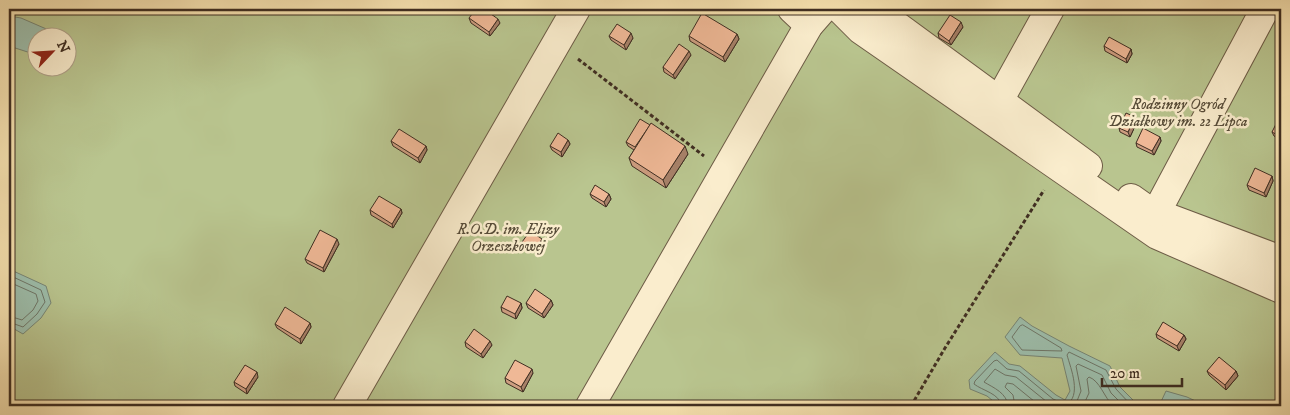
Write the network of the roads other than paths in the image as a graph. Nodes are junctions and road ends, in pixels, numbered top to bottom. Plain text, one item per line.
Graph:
1 (576, 9) edge
2 (840, 9) edge
3 (874, 9) edge
4 (1050, 9) edge
5 (1266, 9) edge
6 (808, 14) edge
7 (994, 110) junction
8 (1156, 213) junction
9 (1281, 260) edge
10 (1281, 289) edge
11 (347, 406) edge
12 (590, 406) edge

1 - 11 lane
2 - 7 lane
3 - 7 lane
4 - 7 lane
5 - 8 lane
6 - 12 lane
7 - 8 lane
7 - 10 lane
8 - 9 lane

